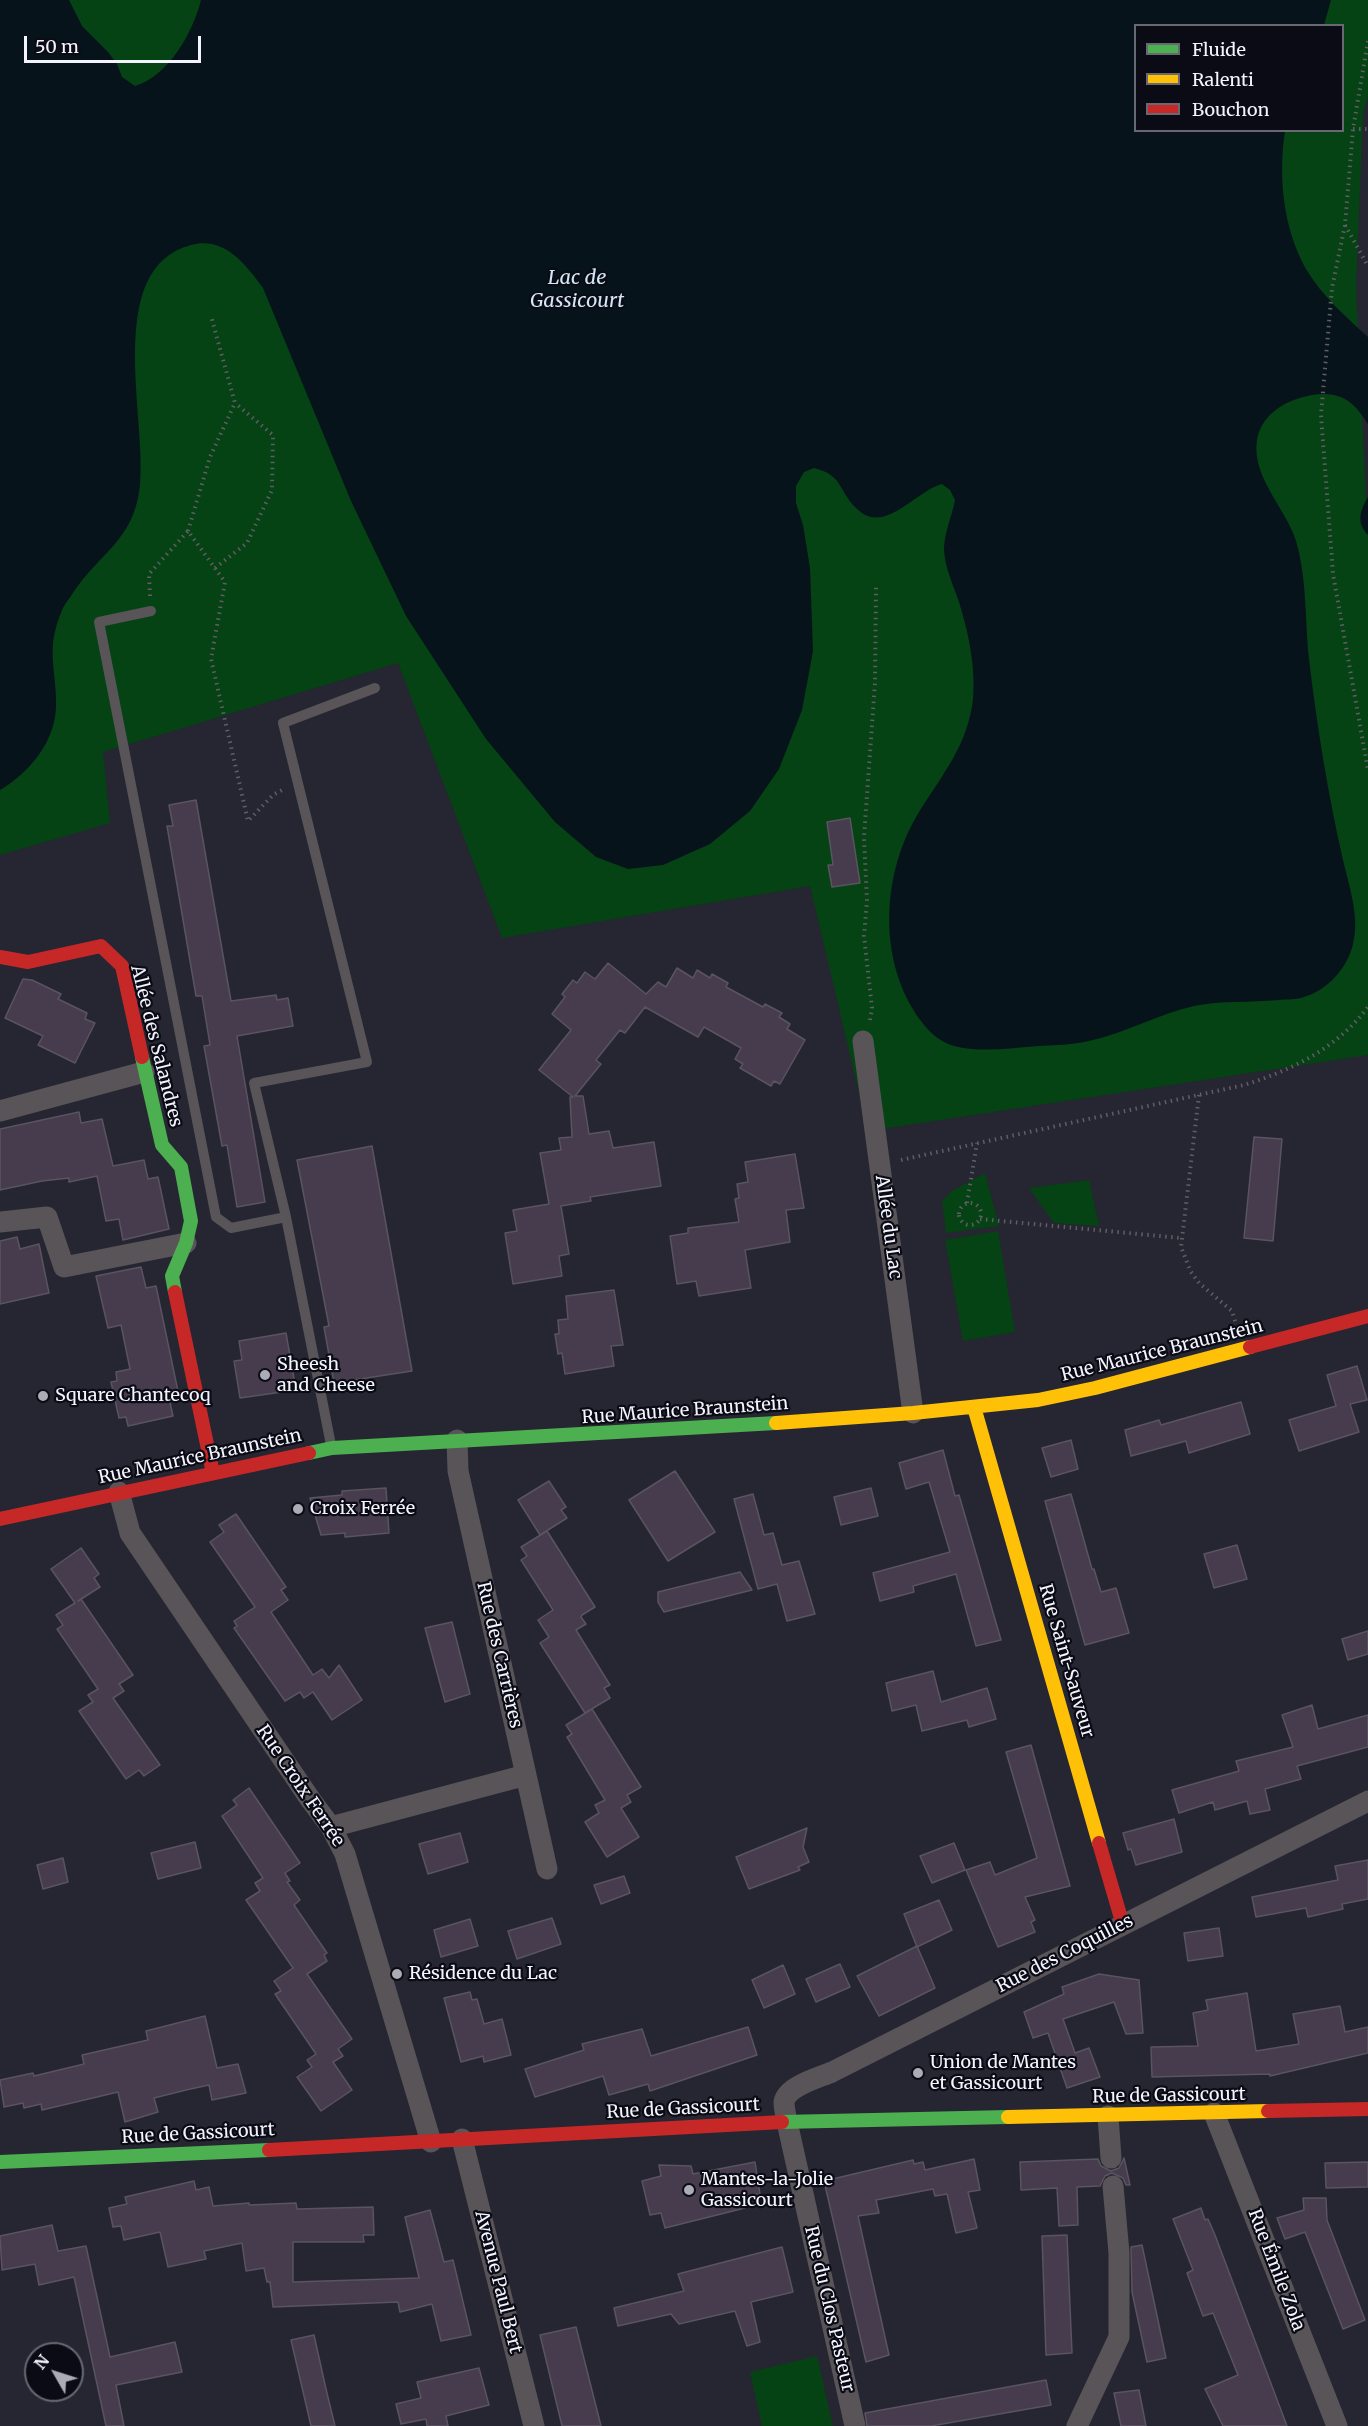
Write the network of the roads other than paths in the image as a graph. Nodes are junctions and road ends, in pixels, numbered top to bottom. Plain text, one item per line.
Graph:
1 (152, 611) road end
2 (375, 688) dead end
3 (0, 957) edge
4 (862, 1041) road end
5 (144, 1072) junction
6 (0, 1111) edge
7 (286, 1217) junction
8 (0, 1222) edge
9 (186, 1243) junction
10 (1368, 1316) edge
11 (975, 1407) junction
12 (913, 1413) junction
13 (458, 1440) junction
14 (332, 1448) junction
15 (213, 1473) junction
16 (120, 1492) junction
17 (0, 1519) edge
18 (526, 1775) junction
19 (1368, 1801) edge
20 (331, 1827) junction
21 (548, 1869) dead end
22 (1123, 1925) junction
23 (1368, 2109) edge
24 (1214, 2114) junction
25 (1108, 2116) junction
26 (786, 2122) junction
27 (462, 2139) junction
28 (431, 2142) junction
29 (1111, 2158) dead end
30 (0, 2162) edge
31 (1113, 2186) dead end
32 (534, 2426) edge
33 (855, 2426) edge
34 (1077, 2426) edge
35 (1337, 2426) edge

1 - 7 lane
2 - 7 lane
3 - 5 street, Allée des Salandres
4 - 12 street, Allée du Lac
5 - 6 street
5 - 9 street, Allée des Salandres
7 - 14 lane
8 - 9 street
9 - 15 street, Allée des Salandres
10 - 11 street, Rue Maurice Braunstein
11 - 12 street, Rue Maurice Braunstein
11 - 22 street, Rue Saint-Sauveur
12 - 13 street, Rue Maurice Braunstein
13 - 14 street, Rue Maurice Braunstein
13 - 18 street, Rue des Carrières
14 - 15 street, Rue Maurice Braunstein
15 - 16 street, Rue Maurice Braunstein
16 - 17 street, Rue Maurice Braunstein
16 - 20 street, Rue Croix Ferrée
18 - 20 street
18 - 21 street, Rue des Carrières
19 - 22 street, Rue des Coquilles
20 - 28 street, Rue Croix Ferrée
22 - 26 street, Rue des Coquilles
23 - 24 street, Rue de Gassicourt
24 - 25 street, Rue de Gassicourt
24 - 35 street, Rue Émile Zola
25 - 26 street, Rue de Gassicourt
25 - 29 street
26 - 27 street, Rue de Gassicourt
26 - 33 street, Rue du Clos Pasteur
27 - 28 street, Rue de Gassicourt
27 - 32 street, Avenue Paul Bert
28 - 30 street, Rue de Gassicourt
31 - 34 street

